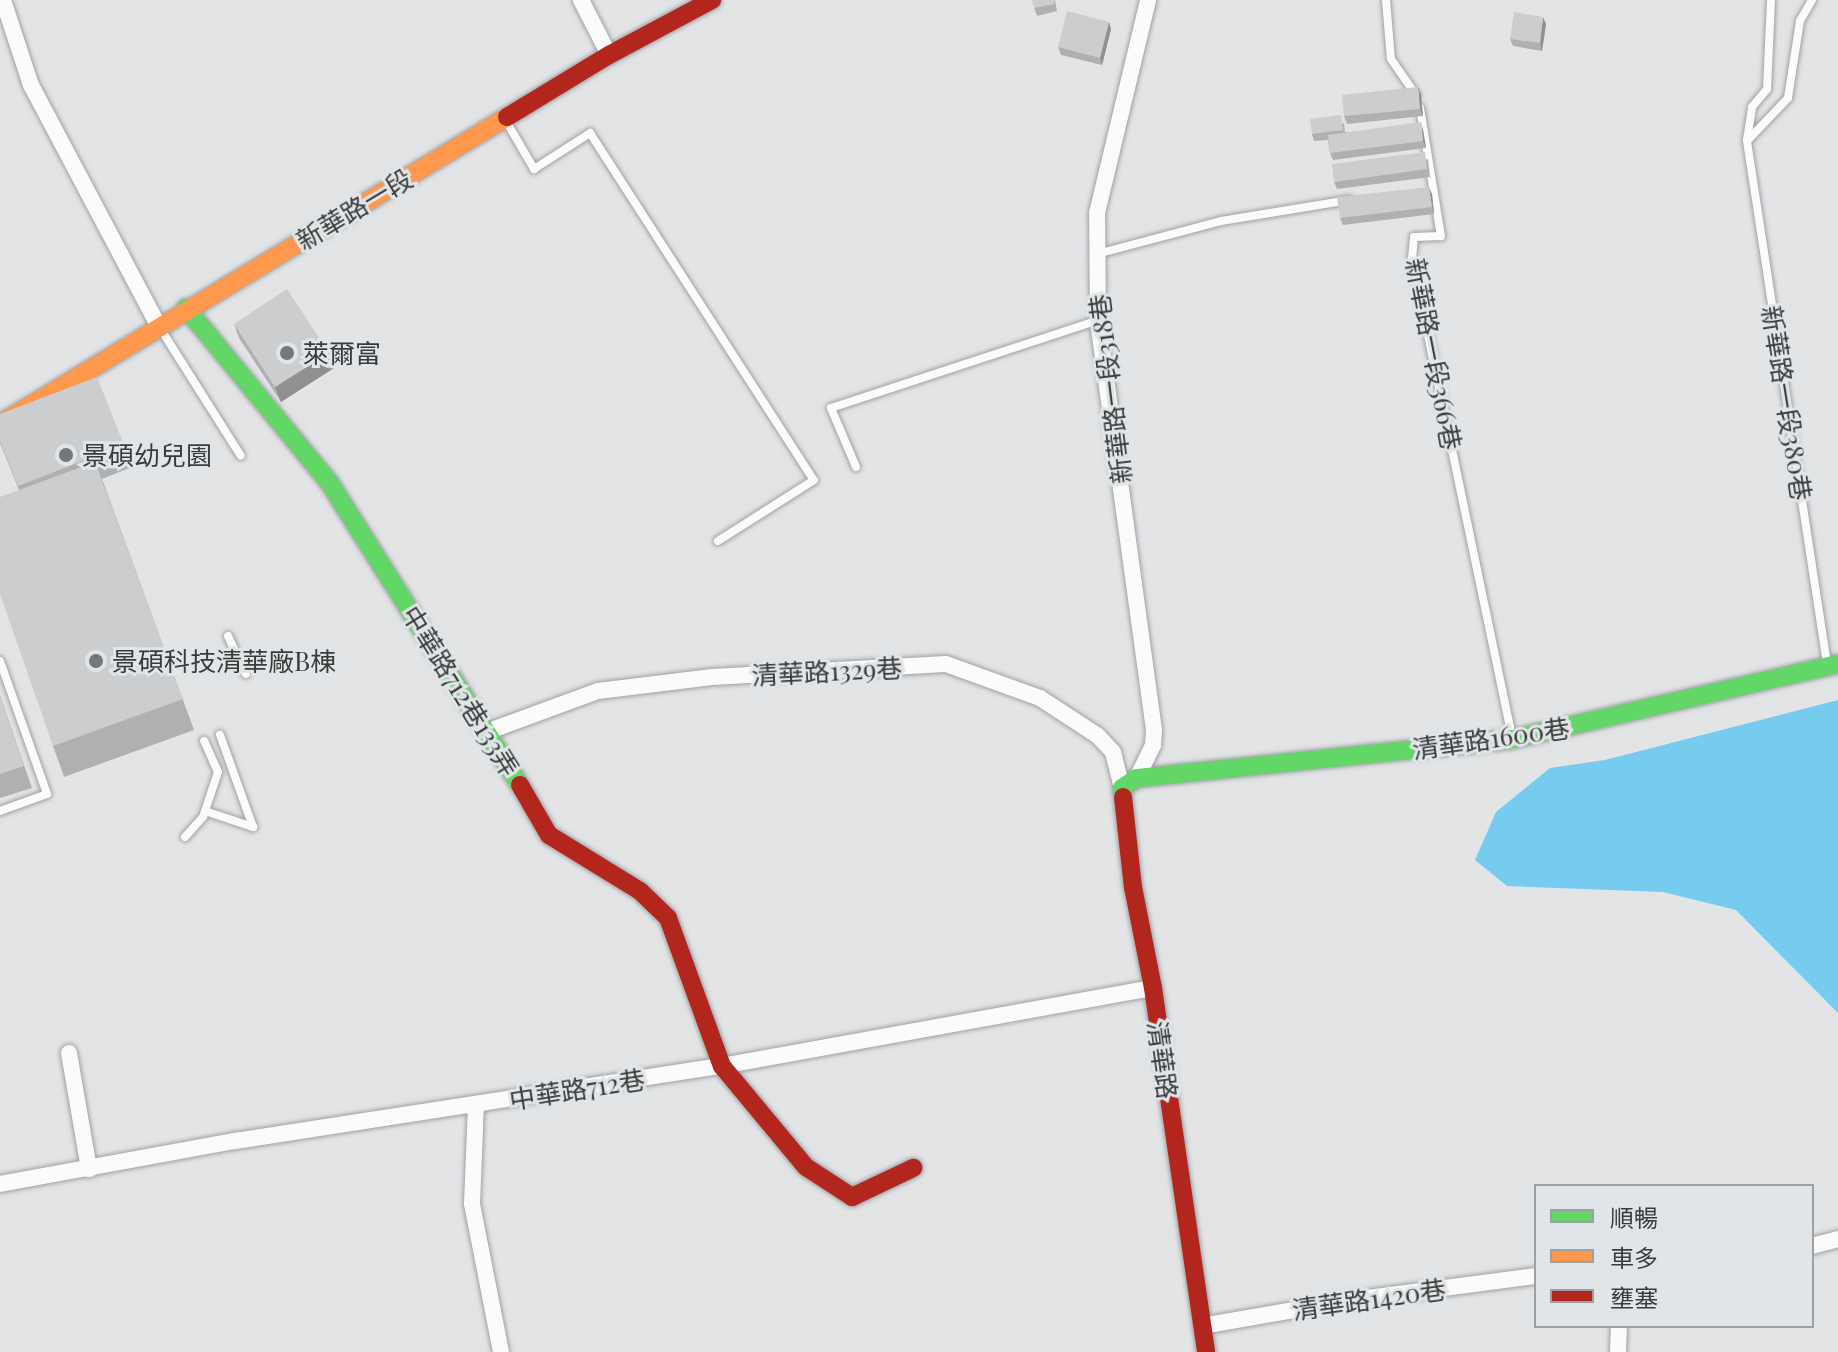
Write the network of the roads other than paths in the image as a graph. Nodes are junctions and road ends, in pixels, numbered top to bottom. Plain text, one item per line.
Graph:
1 (3, 0) edge
2 (581, 0) edge
3 (712, 0) edge
4 (1148, 0) edge
5 (1386, 0) edge
6 (1771, 0) edge
7 (1812, 0) edge
8 (609, 55) junction
9 (505, 120) junction
10 (1423, 126) junction
11 (1409, 128) edge
12 (1747, 141) junction
13 (1433, 186) junction
14 (1417, 188) edge
15 (1357, 199) edge
16 (1097, 254) junction
17 (186, 308) junction
18 (1098, 320) junction
19 (158, 325) junction
20 (0, 424) edge
21 (241, 456) dead end
22 (856, 467) dead end
23 (718, 541) dead end
24 (228, 636) dead end
25 (0, 661) edge
26 (1833, 664) edge
27 (246, 674) dead end
28 (489, 731) junction
29 (220, 735) dead end
30 (1513, 739) junction
31 (204, 741) dead end
32 (1130, 783) junction
33 (0, 811) edge
34 (205, 811) junction
35 (185, 837) dead end
36 (1153, 988) junction
37 (69, 1053) dead end
38 (722, 1066) junction
39 (476, 1104) junction
40 (913, 1168) dead end
41 (89, 1169) junction
42 (0, 1184) edge
43 (1838, 1239) edge
44 (1814, 1245) edge
45 (1534, 1276) edge
46 (1202, 1326) junction
47 (1619, 1328) edge
48 (501, 1352) edge
49 (1206, 1352) edge
50 (1618, 1352) edge

1 - 19 street
2 - 8 street
3 - 8 street, 新華路一段
4 - 16 street, 新華路一段318巷
5 - 10 lane, 新華路一段366巷
6 - 12 lane, 新華路一段380巷
7 - 12 lane
8 - 9 street, 新華路一段
9 - 17 street, 新華路一段
9 - 23 lane
10 - 11 lane
10 - 13 lane, 新華路一段366巷
12 - 26 lane, 新華路一段380巷
13 - 14 lane
13 - 30 lane, 新華路一段366巷
15 - 16 lane
16 - 18 street, 新華路一段318巷
17 - 19 street, 新華路一段
17 - 28 street, 中華路712巷133弄
18 - 22 lane
18 - 32 street, 新華路一段318巷
19 - 20 street, 新華路一段
19 - 21 lane
24 - 27 lane
25 - 33 lane
26 - 30 street, 清華路1600巷
28 - 32 street, 清華路1329巷
28 - 38 street, 中華路712巷133弄
29 - 34 lane
30 - 32 street, 清華路1600巷
31 - 34 lane
32 - 36 street, 清華路
34 - 35 lane
36 - 38 street, 中華路712巷
36 - 46 street, 清華路
37 - 41 street
38 - 39 street, 中華路712巷
38 - 40 street, 中華路712巷133弄
39 - 41 street, 中華路712巷
39 - 48 street
41 - 42 street, 中華路712巷
43 - 44 street
45 - 46 street, 清華路1420巷
46 - 49 street, 清華路
47 - 50 street

